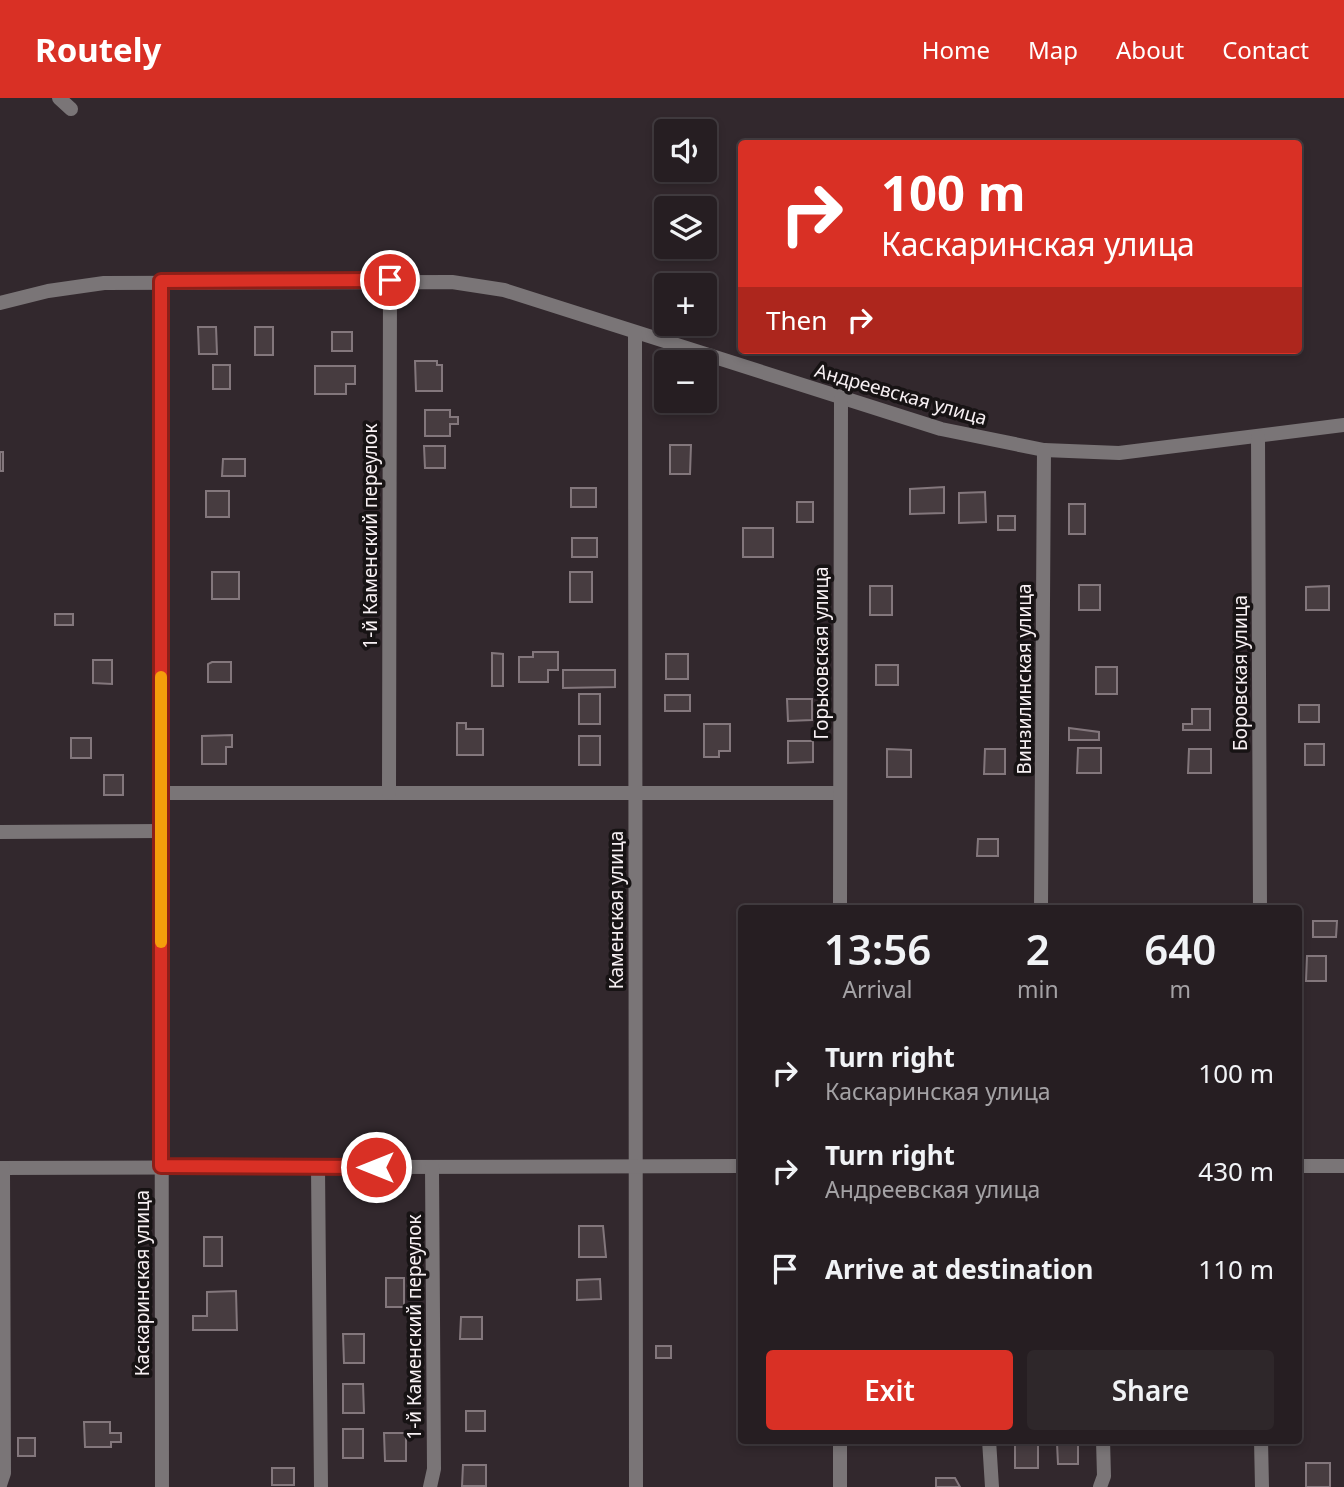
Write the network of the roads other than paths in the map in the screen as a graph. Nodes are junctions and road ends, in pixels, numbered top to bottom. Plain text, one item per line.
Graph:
1 (59, 98) edge
2 (71, 109) dead end
3 (390, 280) junction
4 (161, 281) junction
5 (0, 303) edge
6 (635, 333) junction
7 (841, 398) junction
8 (1344, 425) edge
9 (1258, 437) junction
10 (1044, 450) junction
11 (161, 793) junction
12 (389, 793) junction
13 (635, 793) junction
14 (840, 793) junction
15 (161, 831) junction
16 (0, 832) edge
17 (840, 905) edge
18 (1041, 905) edge
19 (1260, 905) edge
20 (635, 1165) junction
21 (161, 1166) junction
22 (738, 1166) edge
23 (1344, 1166) edge
24 (2, 1167) edge
25 (432, 1167) junction
26 (1302, 1167) edge
27 (318, 1168) junction
28 (840, 1444) edge
29 (989, 1444) edge
30 (1104, 1444) edge
31 (1261, 1444) edge
32 (0, 1485) edge
33 (162, 1487) edge
34 (321, 1487) edge
35 (430, 1487) edge
36 (636, 1487) edge
37 (840, 1487) edge
38 (992, 1487) edge
39 (1100, 1487) edge
40 (1262, 1487) edge

1 - 2 street
3 - 4 street, Андреевская улица
3 - 6 street, Андреевская улица
3 - 12 street, 1-й Каменский переулок
4 - 5 street, Андреевская улица
4 - 11 street, Каскаринская улица
6 - 7 street, Андреевская улица
6 - 13 street, Каменская улица
7 - 10 street, Андреевская улица
7 - 14 street, Горьковская улица
8 - 9 street, Андреевская улица
9 - 10 street, Андреевская улица
9 - 19 street, Боровская улица
10 - 18 street, Винзилинская улица
11 - 12 street
11 - 15 street, Каскаринская улица
12 - 13 street
13 - 14 street
13 - 20 street, Каменская улица
14 - 17 street, Горьковская улица
15 - 16 street
15 - 21 street, Каскаринская улица
20 - 22 street
20 - 25 street
20 - 36 street, Каменская улица
21 - 24 street
21 - 27 street
21 - 33 street, Каскаринская улица
23 - 26 street
24 - 32 street
25 - 27 street
25 - 35 street, 1-й Каменский переулок
27 - 34 street
28 - 37 street
29 - 38 street
30 - 39 street
31 - 40 street

